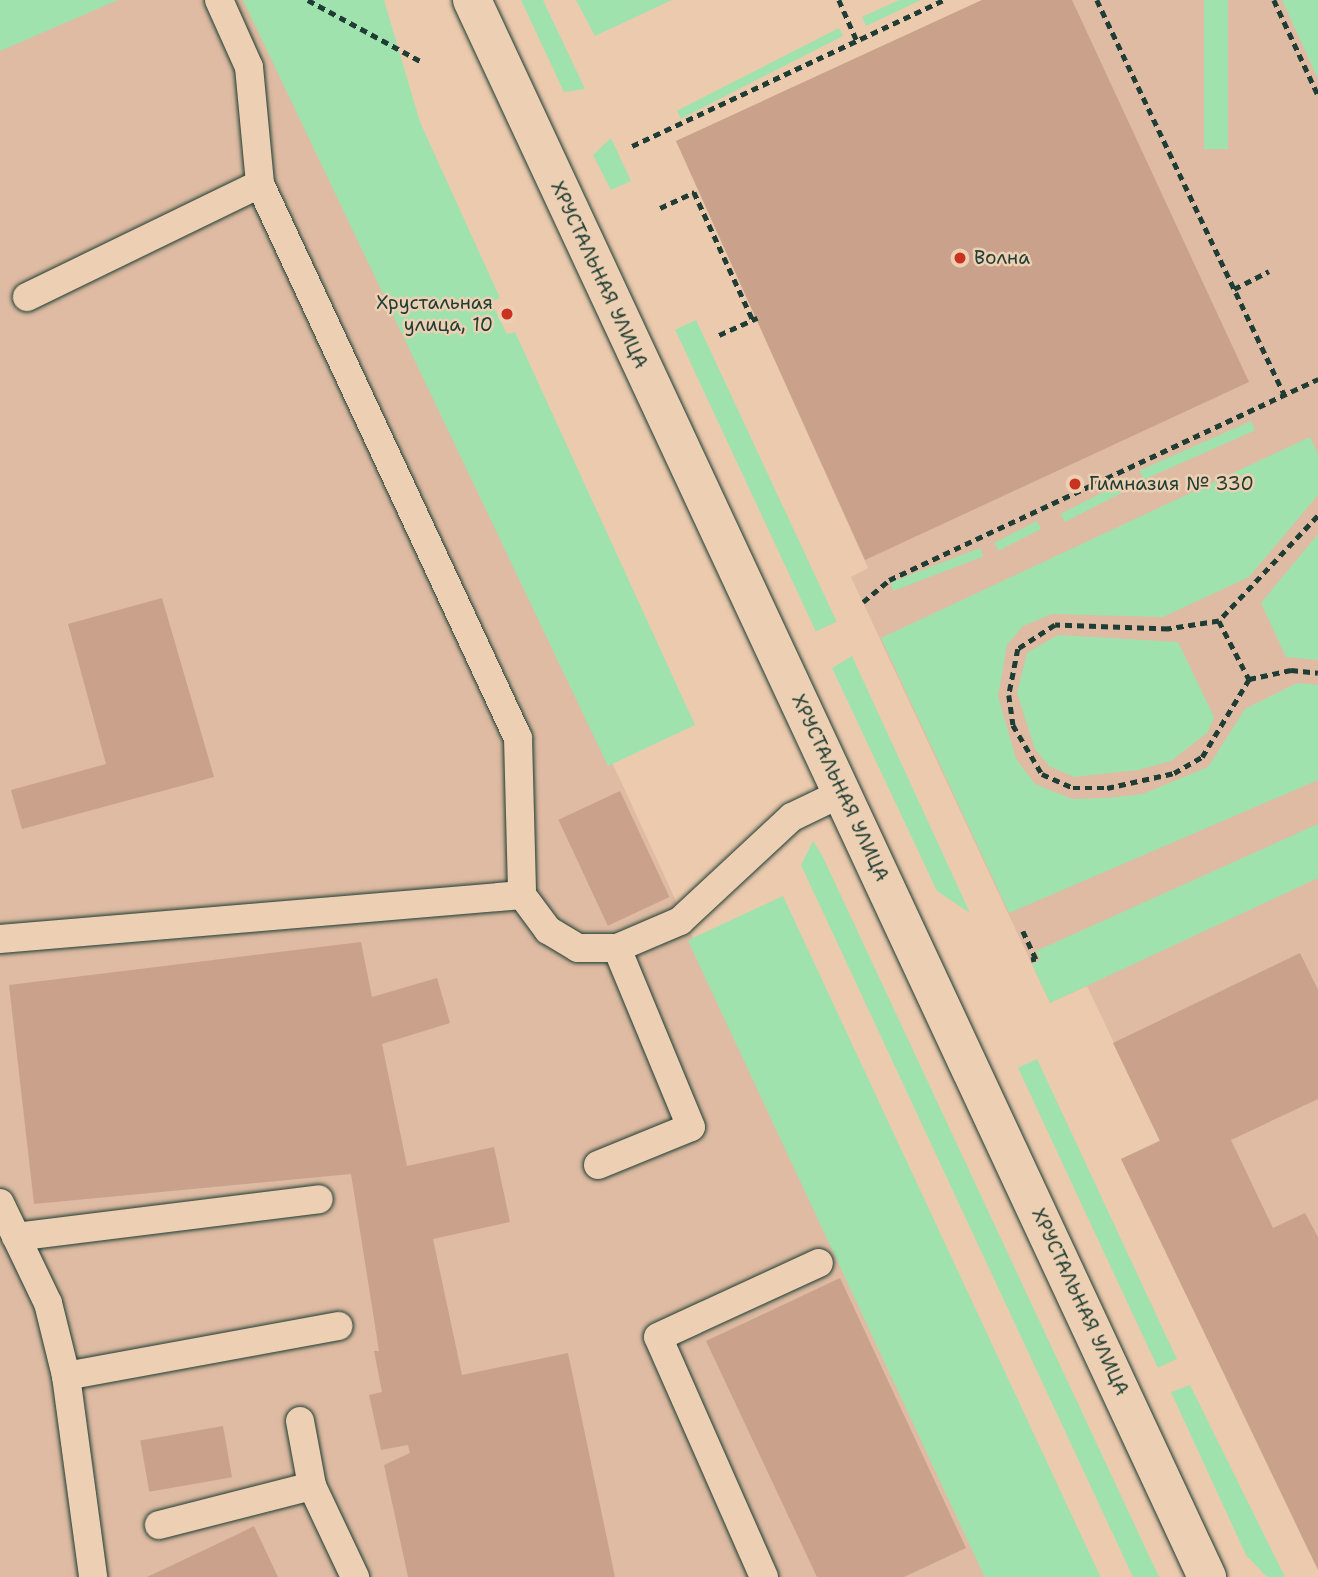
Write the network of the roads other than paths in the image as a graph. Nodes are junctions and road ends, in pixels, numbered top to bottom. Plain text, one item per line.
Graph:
1 (219, 0) edge
2 (472, 0) edge
3 (260, 184) junction
4 (27, 298) dead end
5 (842, 793) junction
6 (522, 895) junction
7 (0, 939) edge
8 (617, 948) junction
9 (598, 1165) dead end
10 (319, 1199) dead end
11 (0, 1203) edge
12 (16, 1237) junction
13 (819, 1263) dead end
14 (338, 1326) dead end
15 (66, 1376) junction
16 (300, 1421) dead end
17 (312, 1486) junction
18 (159, 1525) dead end
19 (93, 1577) edge
20 (355, 1577) edge
21 (764, 1577) edge
22 (1207, 1577) edge

1 - 3 lane
2 - 5 street, ХРУСТАЛЬНАЯ УЛИЦА
3 - 4 lane
3 - 6 lane
5 - 8 lane
5 - 22 street, ХРУСТАЛЬНАЯ УЛИЦА
6 - 7 lane
6 - 8 lane
8 - 9 lane
10 - 12 lane
11 - 12 lane
12 - 15 lane
13 - 21 lane
14 - 15 lane
15 - 19 lane
16 - 17 lane
17 - 18 lane
17 - 20 lane

